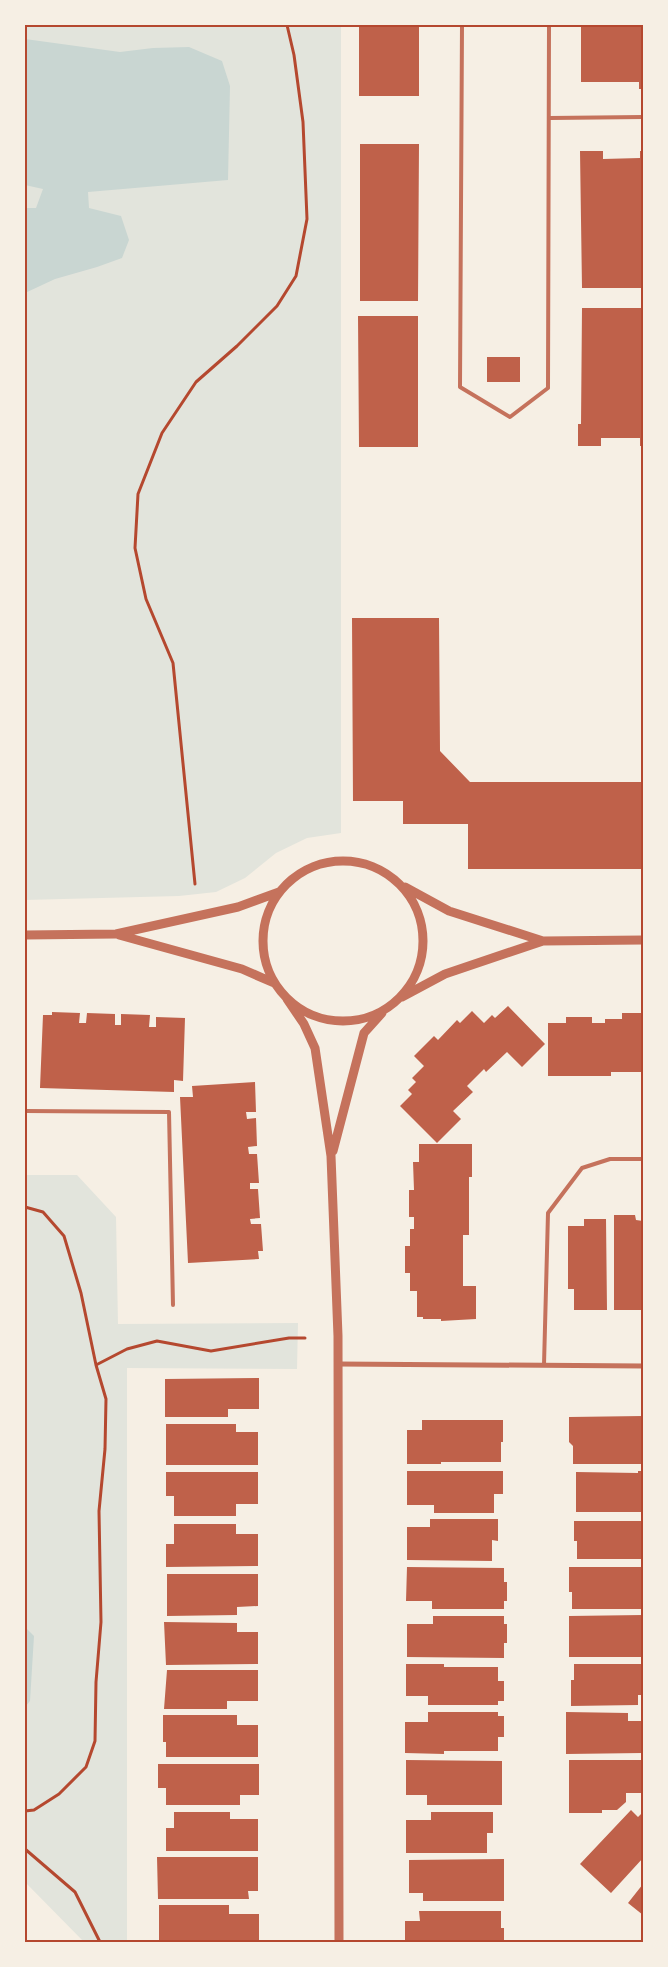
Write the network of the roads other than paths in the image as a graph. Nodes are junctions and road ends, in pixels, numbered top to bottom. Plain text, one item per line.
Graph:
1 (462, 25) edge
2 (549, 25) edge
3 (643, 117) edge
4 (550, 118) junction
5 (403, 886) junction
6 (278, 892) junction
7 (116, 934) junction
8 (25, 935) edge
9 (643, 940) edge
10 (543, 941) junction
11 (274, 983) junction
12 (401, 997) junction
13 (287, 999) junction
14 (385, 1010) junction
15 (25, 1111) edge
16 (331, 1156) junction
17 (643, 1158) edge
18 (173, 1305) dead end
19 (338, 1364) junction
20 (544, 1365) junction
21 (643, 1366) edge
22 (339, 1942) edge

1 - 4 lane
2 - 4 lane
3 - 4 lane
5 - 6 street
5 - 10 street
5 - 12 street
6 - 7 street
6 - 11 street
7 - 8 street
7 - 11 street
9 - 10 street
10 - 12 street
11 - 13 street
12 - 14 street
13 - 14 street
13 - 16 street
14 - 16 street
15 - 18 lane
16 - 19 street
17 - 20 lane
19 - 20 street
19 - 22 street
20 - 21 street

